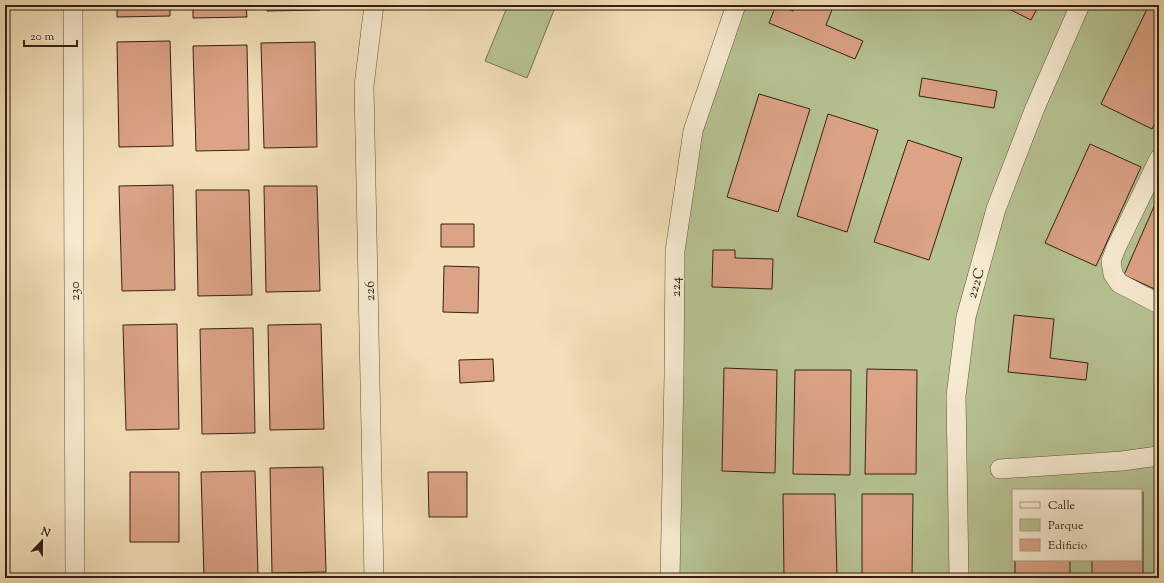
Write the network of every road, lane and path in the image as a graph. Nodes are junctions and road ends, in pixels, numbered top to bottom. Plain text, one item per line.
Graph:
1 (73, 5) edge
2 (374, 5) edge
3 (736, 5) edge
4 (1080, 5) edge
5 (1159, 160) edge
6 (1159, 304) edge
7 (1159, 454) edge
8 (1000, 469) dead end
9 (75, 578) edge
10 (374, 578) edge
11 (670, 578) edge
12 (960, 578) edge

1 - 9 street, 230
2 - 10 street, 226
3 - 11 street, 224
4 - 12 street, 222C
5 - 6 street
7 - 8 street

